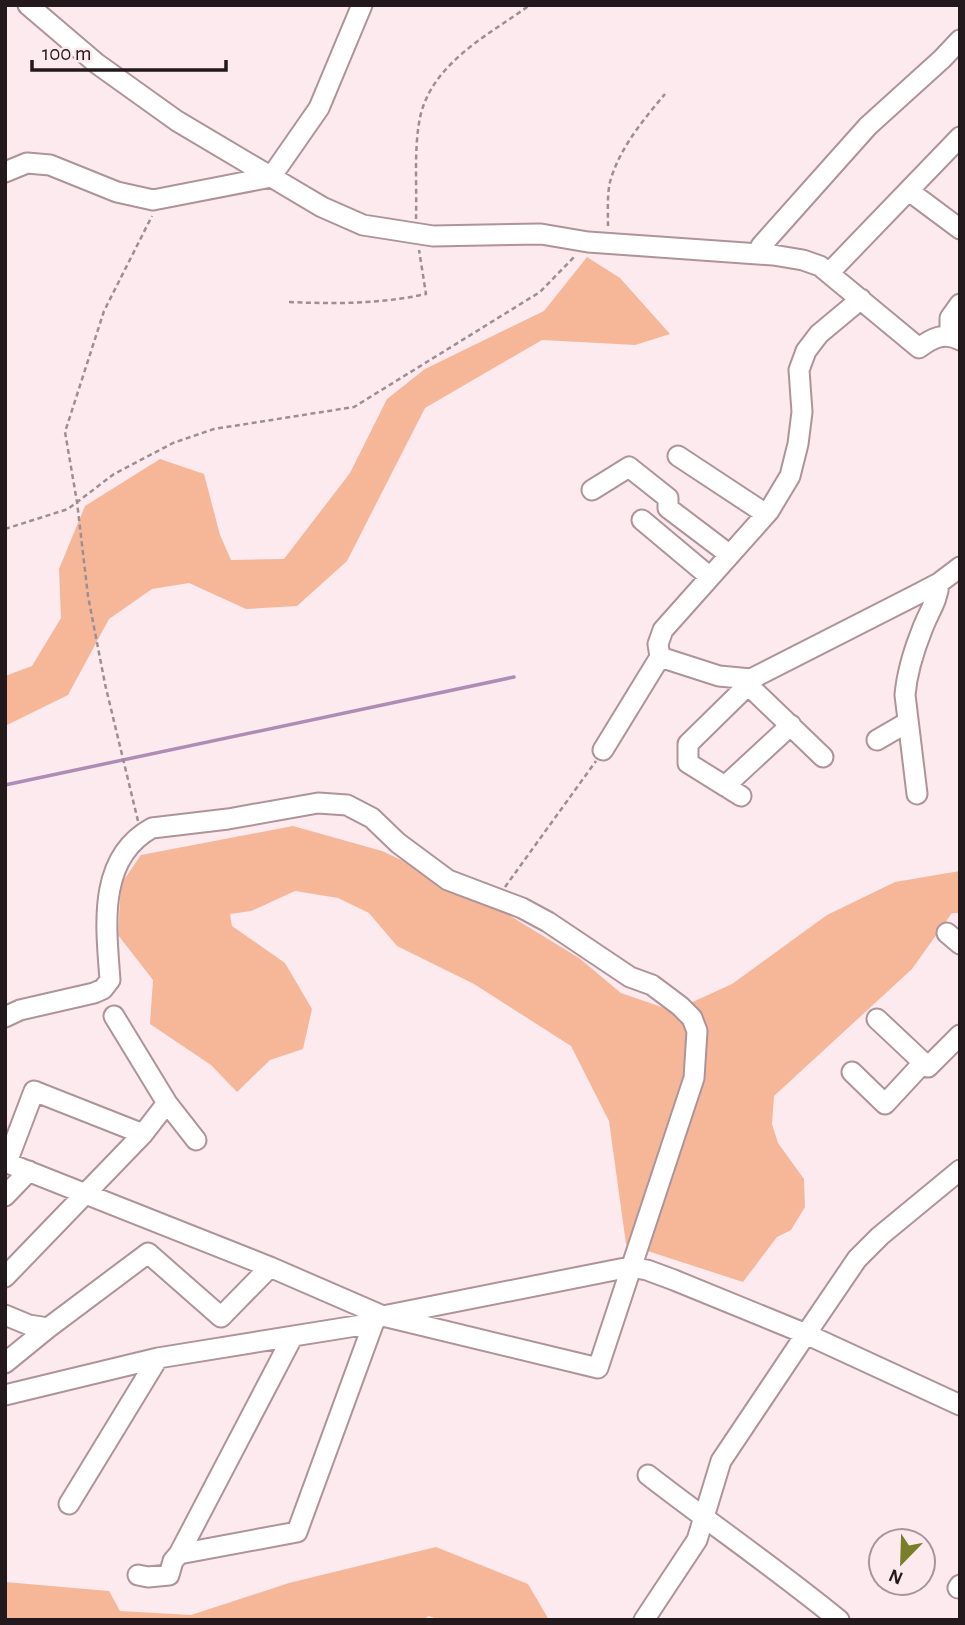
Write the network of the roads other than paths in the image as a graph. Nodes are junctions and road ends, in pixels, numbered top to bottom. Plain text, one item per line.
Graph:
1 (29, 5) edge
2 (362, 5) edge
3 (960, 40) edge
4 (960, 137) edge
5 (5, 172) edge
6 (271, 177) junction
7 (909, 191) junction
8 (960, 229) edge
9 (760, 254) junction
10 (829, 273) junction
11 (861, 299) junction
12 (960, 304) edge
13 (955, 337) edge
14 (678, 456) dead end
15 (592, 490) dead end
16 (766, 514) junction
17 (642, 520) dead end
18 (730, 555) junction
19 (960, 567) edge
20 (710, 577) junction
21 (939, 583) junction
22 (660, 657) junction
23 (749, 681) junction
24 (908, 722) junction
25 (791, 725) junction
26 (877, 740) dead end
27 (603, 750) road end
28 (823, 757) dead end
29 (918, 794) dead end
30 (114, 1016) dead end
31 (5, 1017) edge
32 (877, 1019) dead end
33 (960, 1035) edge
34 (923, 1063) junction
35 (852, 1072) dead end
36 (167, 1103) junction
37 (143, 1134) junction
38 (196, 1140) dead end
39 (6, 1162) edge
40 (960, 1170) edge
41 (29, 1171) junction
42 (85, 1192) junction
43 (5, 1196) edge
44 (630, 1266) junction
45 (270, 1267) junction
46 (5, 1276) edge
47 (5, 1315) edge
48 (379, 1318) junction
49 (48, 1328) junction
50 (806, 1334) junction
51 (293, 1336) junction
52 (158, 1358) junction
53 (5, 1363) edge
54 (5, 1395) edge
55 (960, 1405) edge
56 (648, 1475) dead end
57 (69, 1504) dead end
58 (704, 1519) junction
59 (179, 1554) junction
60 (138, 1575) dead end
61 (644, 1620) edge
62 (839, 1620) edge

1 - 6 street
2 - 6 street
3 - 9 street
4 - 7 street
5 - 6 street
6 - 9 street
7 - 8 street
7 - 10 street
9 - 10 street
10 - 11 street
11 - 13 street
11 - 16 street
12 - 13 street
14 - 16 street
15 - 18 street
16 - 18 street
17 - 20 street
18 - 20 street
19 - 21 street
20 - 22 street
21 - 23 street
21 - 24 street
22 - 23 street
22 - 27 street
23 - 25 street
23 - 25 street
24 - 26 street
24 - 29 street
25 - 28 street
30 - 36 street
31 - 44 street
32 - 34 street
33 - 34 street
34 - 35 street
36 - 37 street
36 - 38 street
37 - 39 street
37 - 42 street
39 - 41 street
40 - 50 street
41 - 42 street
41 - 43 street
42 - 45 street
42 - 46 street
44 - 48 street
44 - 48 street
44 - 50 street
45 - 48 street
45 - 49 street
47 - 49 street
48 - 51 street
48 - 59 street
49 - 53 street
50 - 55 street
50 - 58 street
51 - 52 street
51 - 59 street
52 - 54 street
52 - 57 street
56 - 58 street
58 - 61 street
58 - 62 street
59 - 60 street

